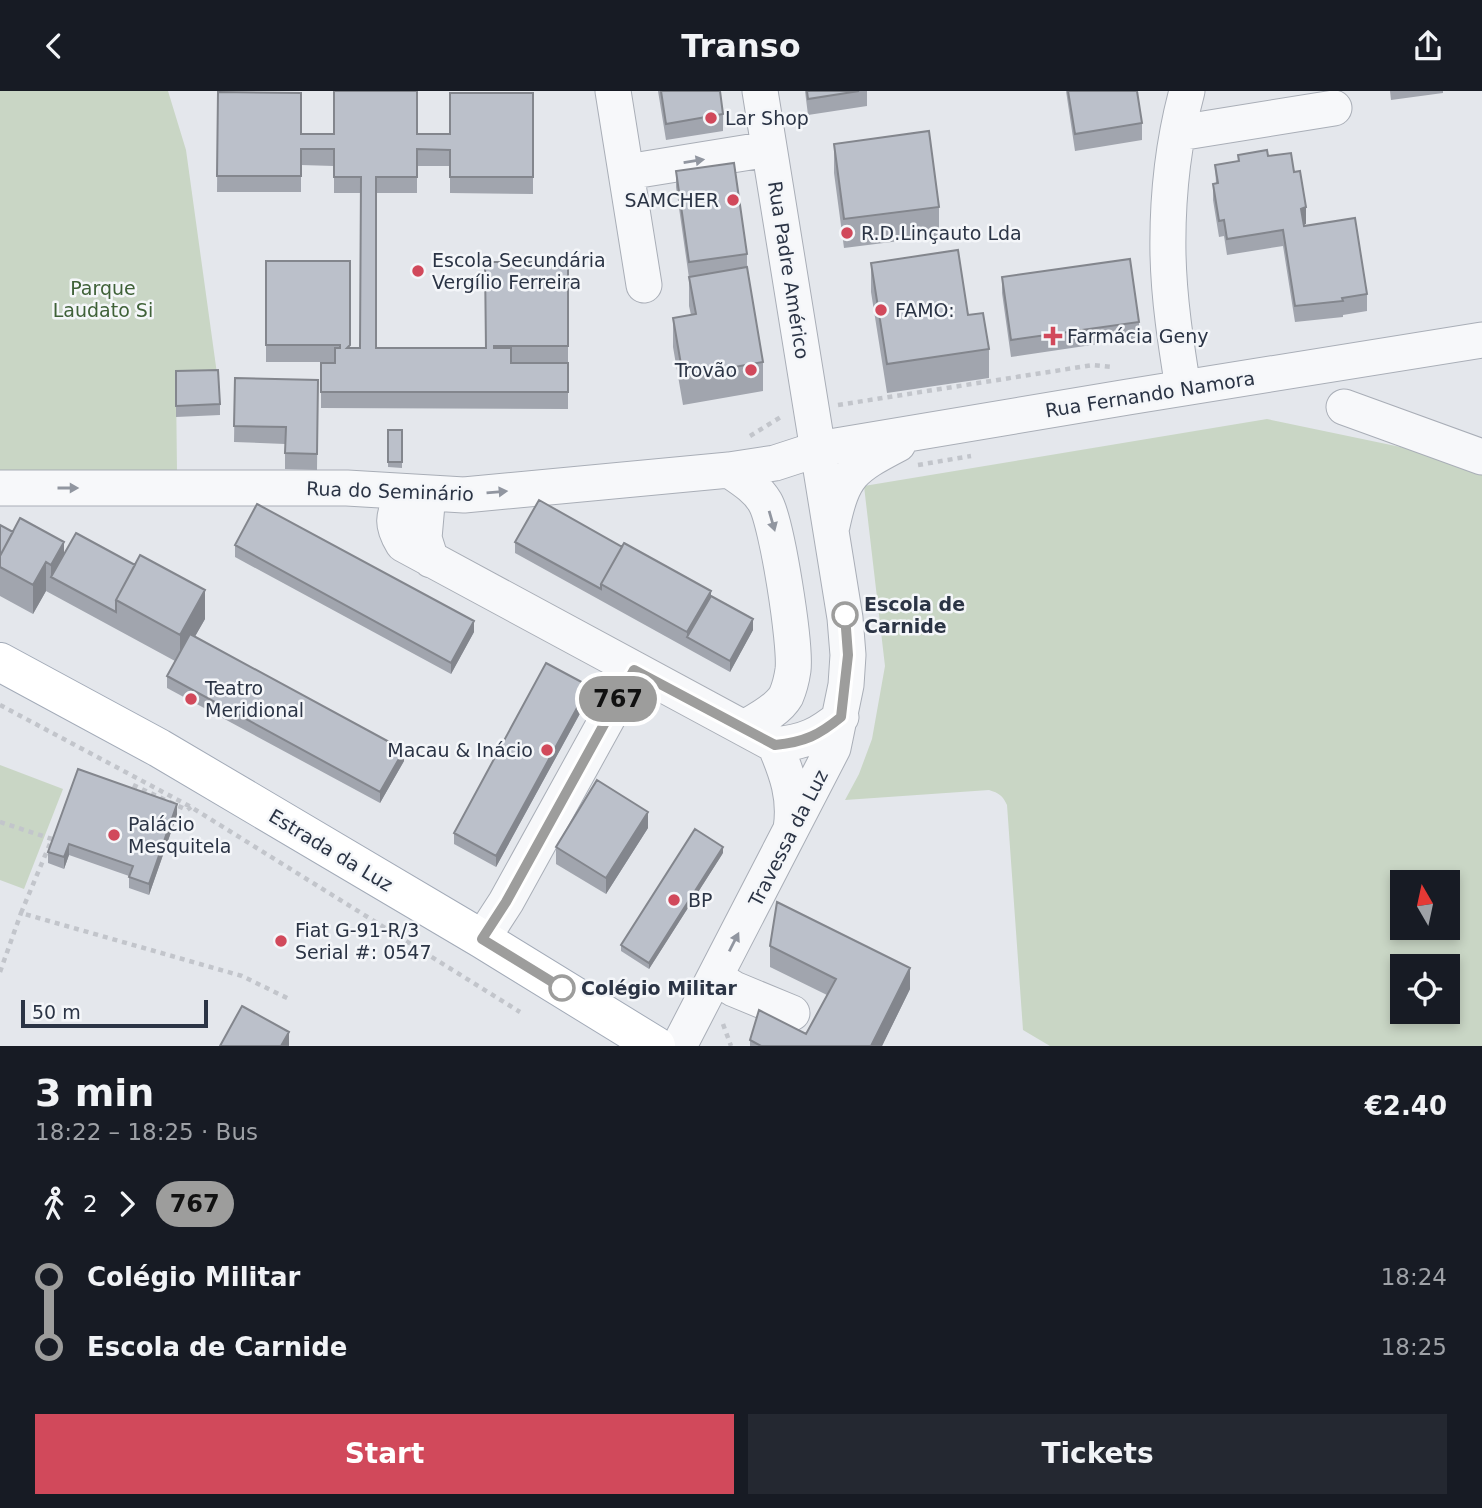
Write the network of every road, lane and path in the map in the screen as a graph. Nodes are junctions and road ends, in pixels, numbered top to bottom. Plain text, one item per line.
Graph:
1 (613, 91) edge
2 (760, 91) edge
3 (1187, 91) edge
4 (1334, 109) dead end
5 (1179, 134) junction
6 (769, 149) junction
7 (627, 172) junction
8 (644, 285) dead end
9 (1482, 341) edge
10 (1119, 366) dead end
11 (1182, 388) junction
12 (1344, 407) dead end
13 (812, 409) junction
14 (918, 433) junction
15 (818, 449) junction
16 (733, 455) junction
17 (974, 456) dead end
18 (1482, 457) edge
19 (906, 467) dead end
20 (0, 488) edge
21 (416, 492) junction
22 (831, 533) junction
23 (0, 662) edge
24 (634, 670) junction
25 (0, 705) edge
26 (841, 717) junction
27 (744, 728) junction
28 (775, 745) junction
29 (133, 785) edge
30 (191, 807) junction
31 (0, 822) edge
32 (791, 833) junction
33 (21, 913) junction
34 (482, 939) junction
35 (0, 972) edge
36 (725, 983) junction
37 (289, 999) dead end
38 (520, 1012) dead end
39 (792, 1013) dead end
40 (656, 1046) edge
41 (679, 1046) edge
42 (731, 1046) edge

1 - 7 street
2 - 6 street, Rua Padre Américo
3 - 5 street
4 - 5 street
5 - 11 street
7 -> 6 street
6 - 13 street, Rua Padre Américo
7 - 8 street
9 - 11 street, Rua Fernando Namora
10 - 13 path
11 - 14 street, Rua Fernando Namora
12 - 18 street
13 - 15 street, Rua Padre Américo
13 - 16 path
14 - 15 street, Rua Fernando Namora
14 - 22 street
15 - 16 street, Rua do Seminário
15 - 22 street, Travessa da Luz
21 -> 16 street, Rua do Seminário
16 -> 27 street
17 - 19 path
20 -> 21 street, Rua do Seminário
21 - 24 street
22 - 26 street, Travessa da Luz
23 - 34 main road, Estrada da Luz
24 - 27 street
24 - 34 street
25 - 30 path
26 - 28 street
26 - 32 street, Travessa da Luz
27 - 28 street
28 - 32 street
29 - 30 path
30 - 38 path
31 - 33 path
36 -> 32 street, Travessa da Luz
33 - 35 path
33 - 37 path
34 - 40 main road, Estrada da Luz
36 - 39 street
36 - 41 street, Travessa da Luz
36 - 42 path

